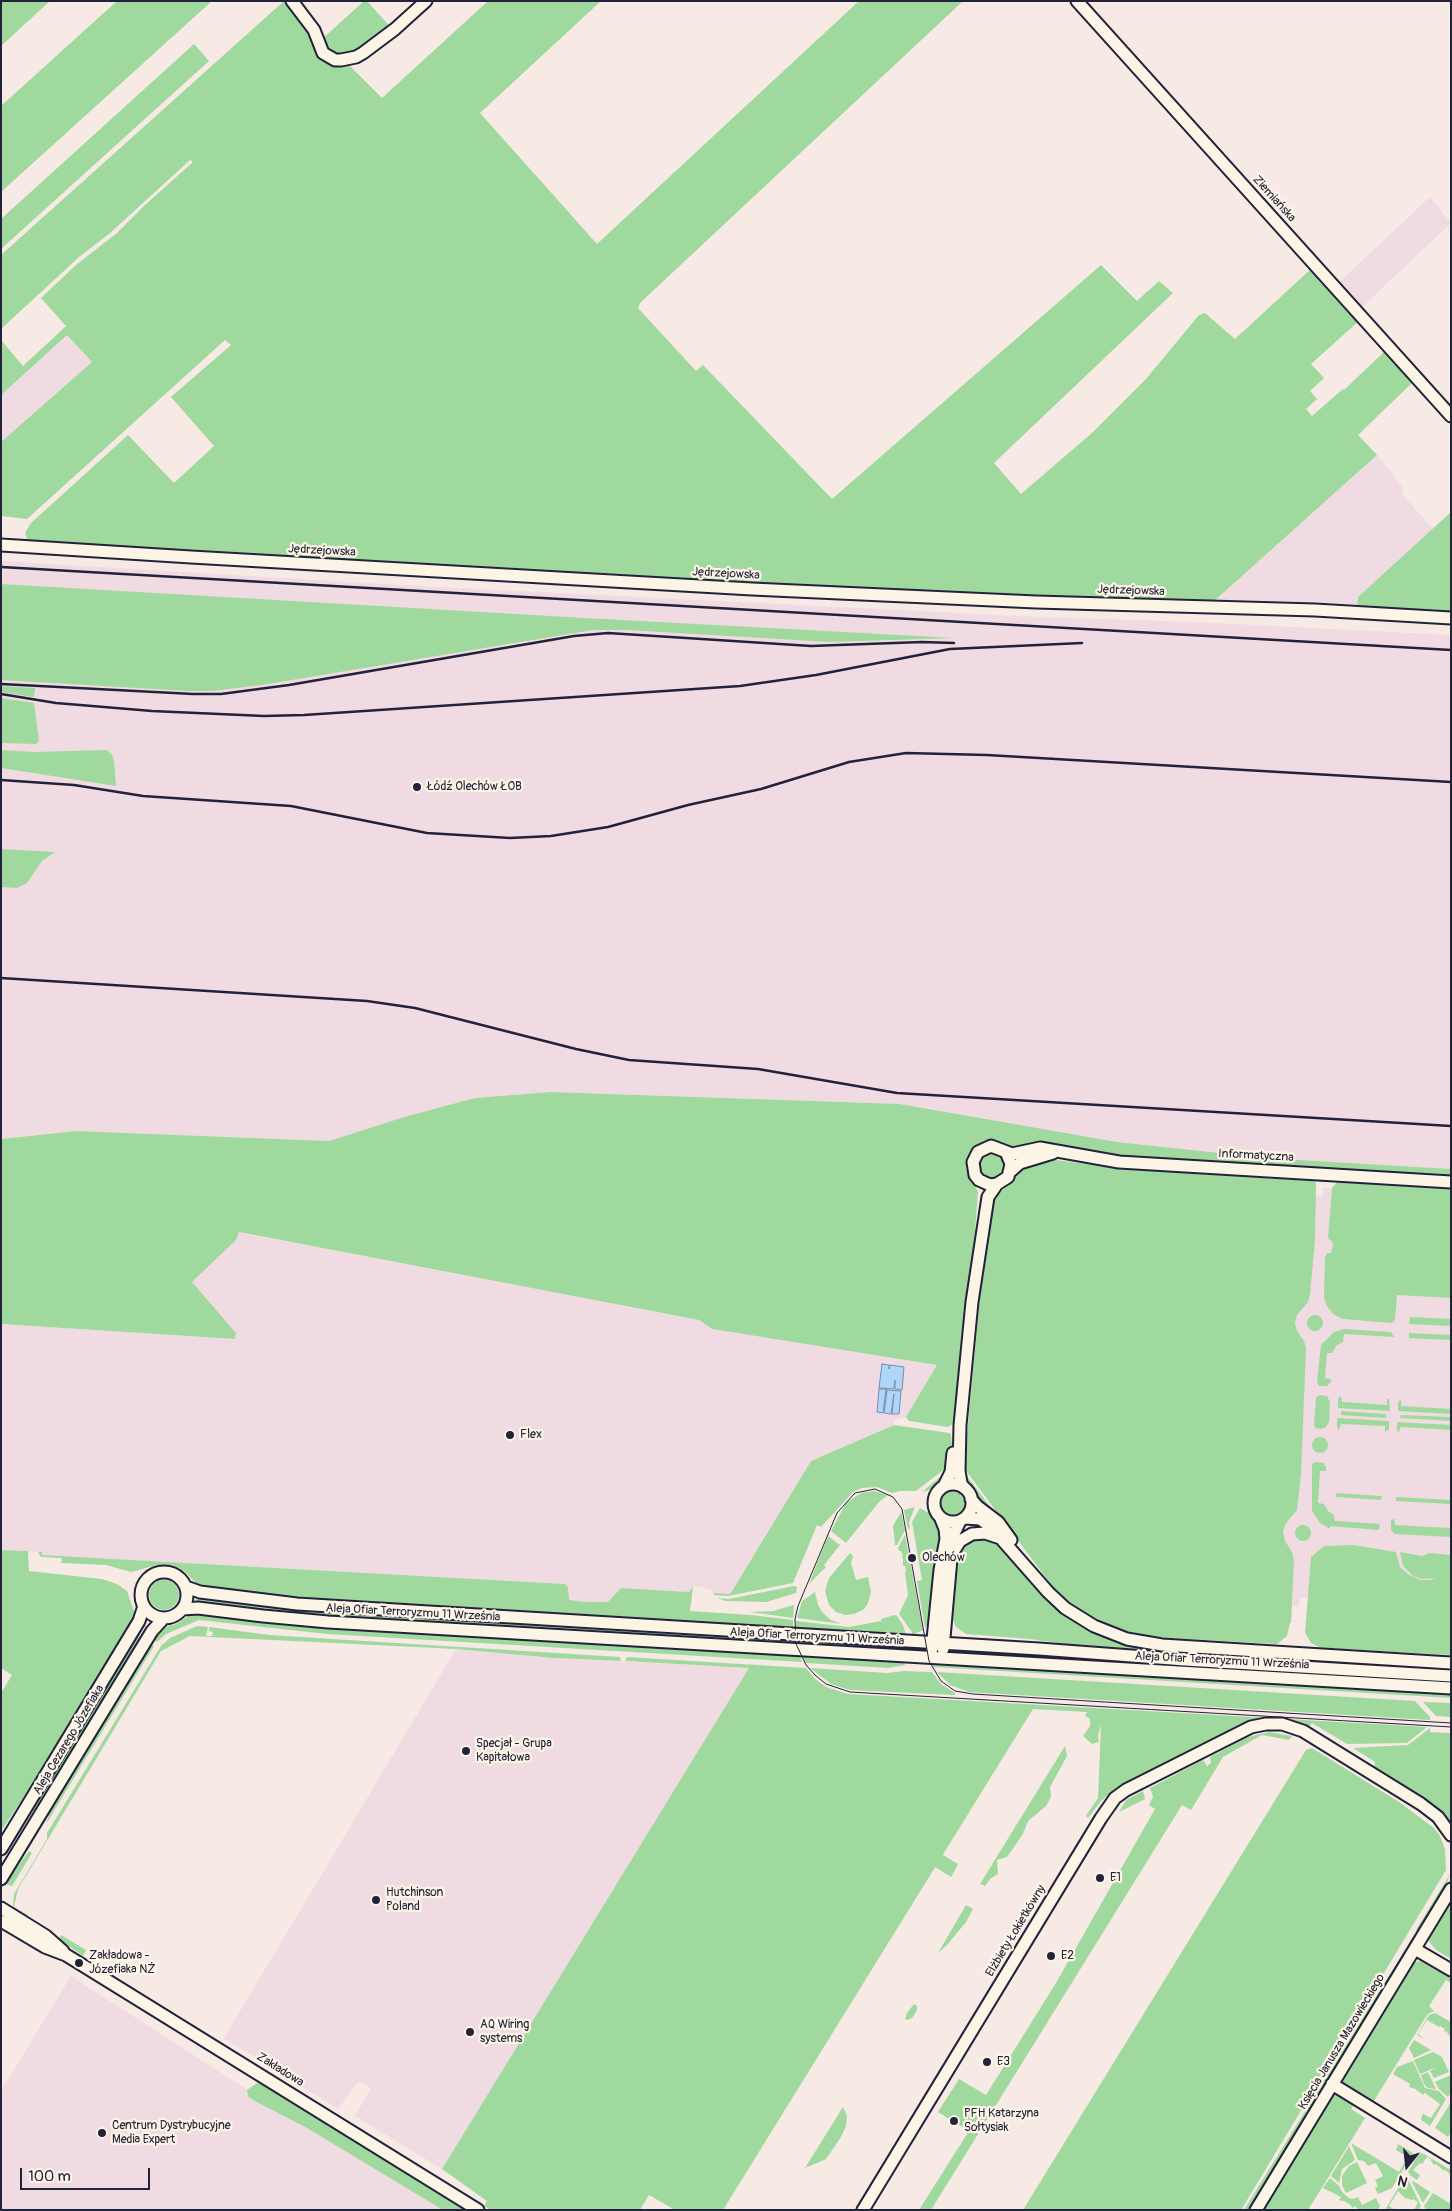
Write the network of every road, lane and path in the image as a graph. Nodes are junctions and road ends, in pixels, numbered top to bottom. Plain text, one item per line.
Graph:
1 (292, 1) edge
2 (426, 1) edge
3 (1076, 1) edge
4 (1451, 416) edge
5 (1, 544) edge
6 (1451, 618) edge
7 (1006, 1152) junction
8 (1060, 1152) junction
9 (1010, 1171) junction
10 (979, 1180) junction
11 (1451, 1182) edge
12 (997, 1184) junction
13 (979, 1246) junction
14 (960, 1425) junction
15 (944, 1486) junction
16 (964, 1488) junction
17 (972, 1499) junction
18 (941, 1519) junction
19 (963, 1520) junction
20 (1003, 1540) junction
21 (953, 1552) junction
22 (1025, 1563) junction
23 (186, 1587) junction
24 (144, 1606) junction
25 (183, 1609) junction
26 (164, 1618) junction
27 (938, 1643) junction
28 (936, 1658) junction
29 (1451, 1662) edge
30 (1451, 1676) edge
31 (1451, 1688) edge
32 (1451, 1835) edge
33 (1, 1849) edge
34 (1, 1879) edge
35 (1451, 1888) edge
36 (1, 1908) edge
37 (1, 1921) edge
38 (1415, 1949) junction
39 (66, 1955) junction
40 (1451, 1970) edge
41 (1332, 2084) junction
42 (1451, 2157) edge
43 (478, 2210) edge
44 (863, 2210) edge
45 (1256, 2210) edge

1 - 2 street
3 - 4 street, Ziemiańska
5 - 6 street, Jędrzejowska
7 - 8 street, Informatyczna
7 - 9 street
7 - 10 street, Informatyczna
8 - 9 street, Informatyczna
8 - 11 street, Informatyczna
9 - 12 street, Informatyczna
10 - 12 street
10 - 13 street, Informatyczna
12 - 13 street, Informatyczna
13 - 14 street, Informatyczna
14 - 15 street, Informatyczna
14 - 16 street, Informatyczna
15 - 16 street
15 - 18 street
16 - 17 street
17 - 19 street
17 - 22 street
18 - 19 street
18 - 27 street
19 - 20 street
19 - 21 street
20 - 21 street
20 - 22 street
21 - 27 street
22 - 29 street
23 - 24 street
23 - 25 street
23 - 27 street, Aleja Ofiar Terroryzmu 11 Września
24 - 26 street
24 - 33 street, Aleja Cezarego Józefiaka
25 - 26 street
25 - 28 street, Aleja Ofiar Terroryzmu 11 Września
26 - 34 street, Aleja Cezarego Józefiaka
27 - 28 street
27 - 30 street, Aleja Ofiar Terroryzmu 11 Września
28 - 31 street, Aleja Ofiar Terroryzmu 11 Września
32 - 44 street, Elżbiety Łokietkówny
35 - 38 street, Księcia Janusza Mazowieckiego
36 - 39 street, Zakładowa
37 - 39 street, Zakładowa
38 - 40 street
38 - 41 street, Księcia Janusza Mazowieckiego
39 - 43 street, Zakładowa
41 - 42 street
41 - 45 street, Księcia Janusza Mazowieckiego

